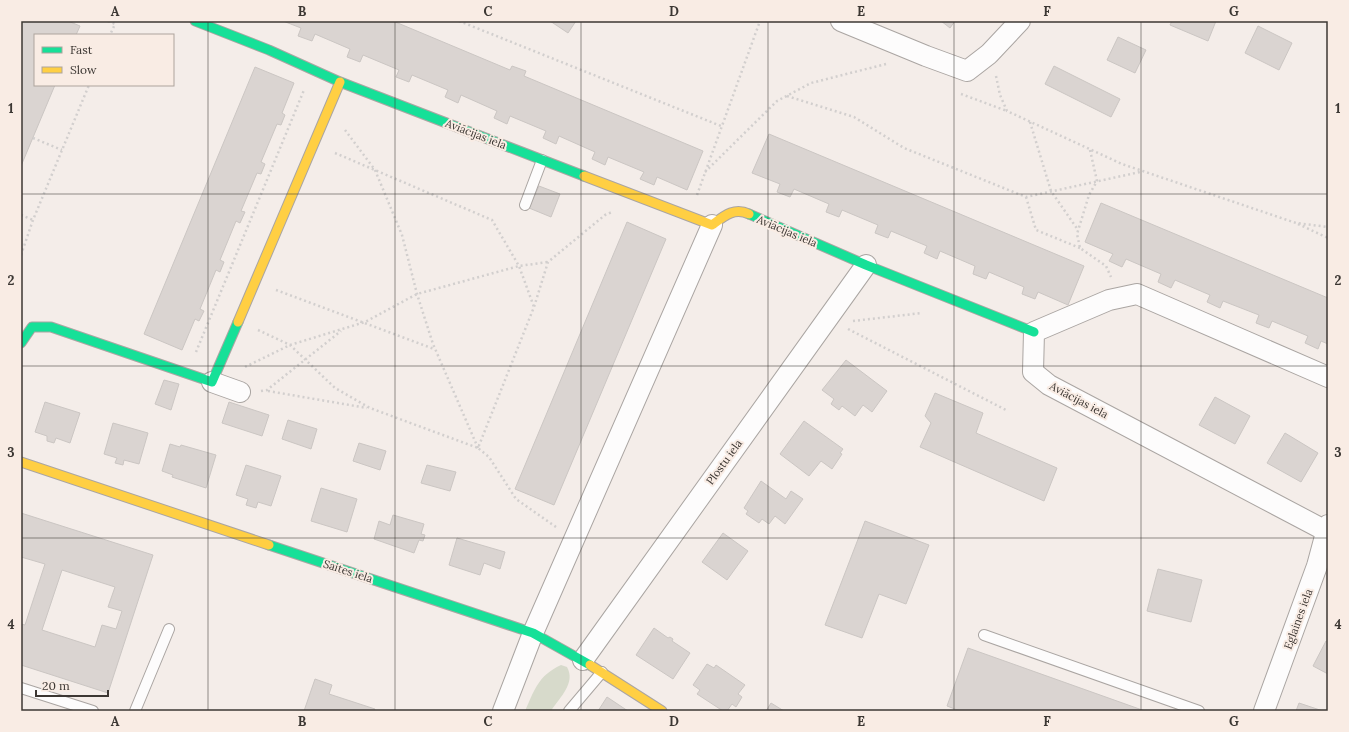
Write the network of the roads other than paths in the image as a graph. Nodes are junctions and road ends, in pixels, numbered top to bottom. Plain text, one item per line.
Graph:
1 (195, 21) edge
2 (841, 21) edge
3 (1020, 21) edge
4 (340, 82) junction
5 (542, 160) junction
6 (525, 206) dead end
7 (712, 225) junction
8 (866, 265) junction
9 (1034, 332) junction
10 (21, 343) edge
11 (1328, 377) edge
12 (212, 382) junction
13 (240, 392) road end
14 (21, 462) edge
15 (1327, 528) edge
16 (1323, 568) edge
17 (169, 629) dead end
18 (533, 633) junction
19 (984, 635) dead end
20 (583, 660) junction
21 (602, 672) junction
22 (21, 688) edge
23 (93, 711) edge
24 (135, 711) edge
25 (503, 711) edge
26 (569, 711) edge
27 (662, 711) edge
28 (1199, 711) edge
29 (1264, 711) edge

1 - 4 street, Aviācijas iela
2 - 3 street
4 - 5 street, Aviācijas iela
4 - 12 street
5 - 6 lane
5 - 7 street, Aviācijas iela
7 - 8 street, Aviācijas iela
7 - 18 street
8 - 9 street, Aviācijas iela
8 - 20 street, Plostu iela
9 - 11 street
9 - 15 street, Aviācijas iela
10 - 12 street
12 - 13 street
14 - 18 street, Saites iela
15 - 16 street, Eglaines iela
16 - 29 street, Eglaines iela
17 - 24 lane
18 - 20 street, Saites iela
18 - 25 street
19 - 28 lane
20 - 21 street, Saites iela
21 - 26 lane
21 - 27 street, Saites iela
22 - 23 lane

